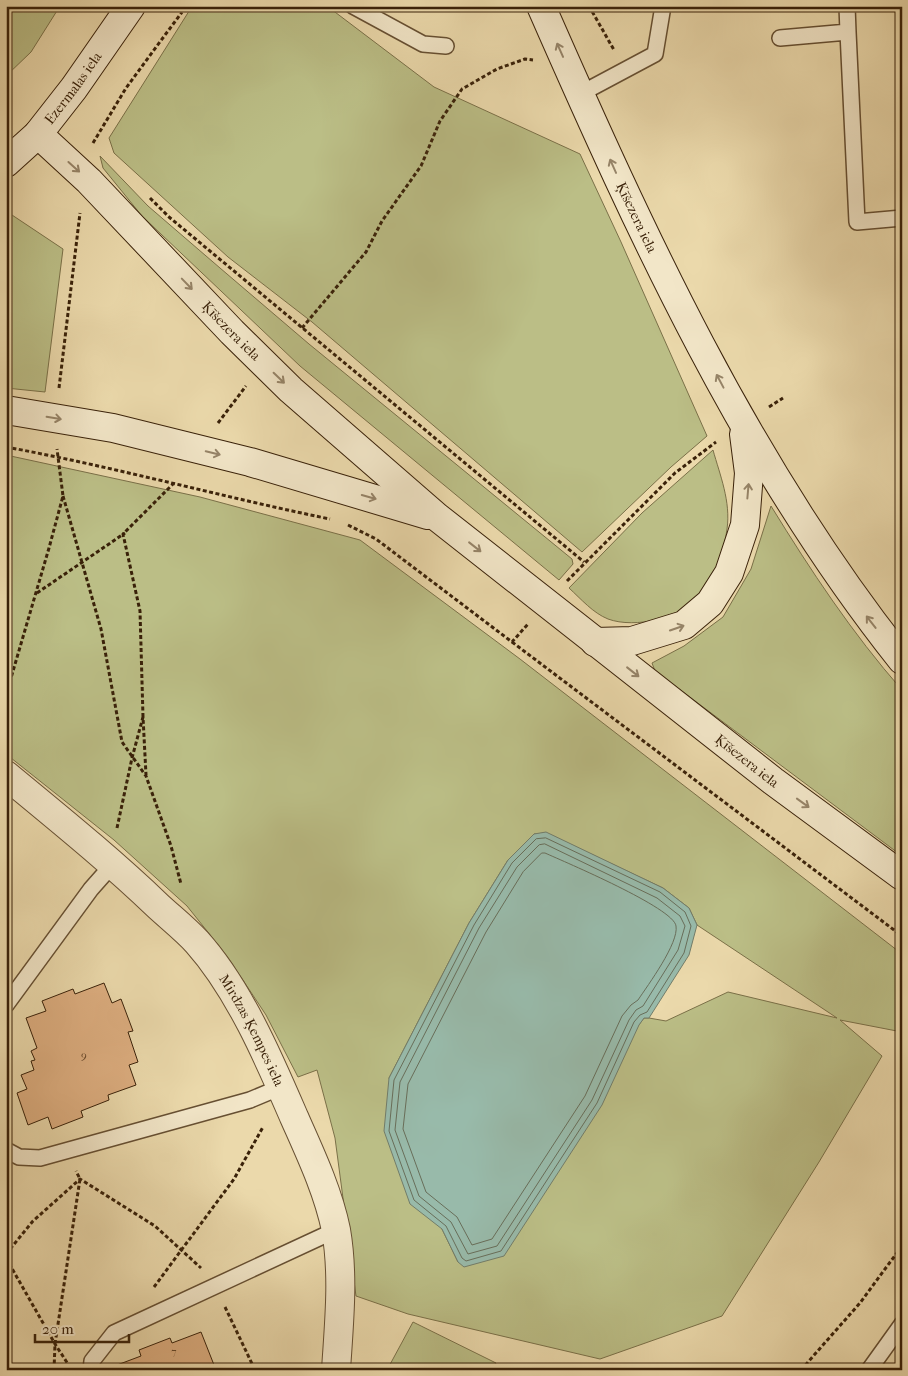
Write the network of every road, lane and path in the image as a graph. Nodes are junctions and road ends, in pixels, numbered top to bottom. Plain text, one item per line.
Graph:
1 (131, 6) edge
2 (353, 6) edge
3 (541, 6) edge
4 (589, 6) edge
5 (663, 6) edge
6 (847, 6) edge
7 (182, 12) dead end
8 (848, 32) junction
9 (780, 38) dead end
10 (446, 46) dead end
11 (565, 62) junction
12 (624, 71) junction
13 (580, 94) junction
14 (38, 134) junction
15 (93, 142) junction
16 (100, 148) dead end
17 (6, 163) edge
18 (89, 181) junction
19 (148, 196) dead end
20 (902, 218) edge
21 (302, 328) junction
22 (264, 363) junction
23 (783, 398) dead end
24 (768, 408) dead end
25 (6, 410) edge
26 (56, 418) junction
27 (742, 424) junction
28 (712, 444) dead end
29 (6, 447) edge
30 (198, 449) junction
31 (57, 456) junction
32 (173, 484) junction
33 (63, 496) junction
34 (437, 517) junction
35 (334, 520) dead end
36 (343, 522) dead end
37 (125, 533) junction
38 (584, 562) junction
39 (82, 563) junction
40 (564, 584) dead end
41 (36, 593) junction
42 (532, 620) dead end
43 (512, 642) junction
44 (595, 642) junction
45 (902, 660) edge
46 (6, 695) edge
47 (143, 717) junction
48 (132, 758) junction
49 (6, 775) edge
50 (146, 776) junction
51 (114, 863) junction
52 (902, 876) edge
53 (182, 889) dead end
54 (902, 936) edge
55 (6, 1005) edge
56 (281, 1087) junction
57 (263, 1127) dead end
58 (6, 1150) edge
59 (63, 1152) junction
60 (80, 1179) junction
61 (336, 1230) junction
62 (902, 1246) edge
63 (183, 1250) junction
64 (6, 1254) edge
65 (6, 1258) edge
66 (215, 1286) junction
67 (145, 1319) junction
68 (902, 1324) edge
69 (55, 1344) junction
70 (54, 1370) edge
71 (72, 1370) edge
72 (91, 1370) edge
73 (255, 1370) edge
74 (336, 1370) edge
75 (801, 1370) edge
76 (869, 1370) edge

1 - 14 street, Ezermalas iela
2 - 10 lane
11 -> 3 street, Ķīšezera iela
4 - 12 path
5 - 12 lane
6 - 8 lane
7 - 15 path
8 - 9 lane
8 - 20 lane
11 - 13 street, Ķīšezera iela
11 - 21 path
12 - 13 lane
27 -> 13 street, Ķīšezera iela
14 - 17 street, Ezermalas iela
14 -> 18 street, Ķīšezera iela
15 - 16 path
15 - 18 path
18 -> 22 street, Ķīšezera iela
18 - 26 path
19 - 21 path
21 - 38 path
22 - 30 path
22 -> 34 street, Ķīšezera iela
23 - 24 path
25 -> 26 street, Ķīšezera iela
26 - 30 street, Ķīšezera iela
26 - 31 path
44 -> 27 street, Ķīšezera iela
45 -> 27 street, Ķīšezera iela
28 - 38 path
29 - 31 path
30 -> 34 street, Ķīšezera iela
31 - 32 path
31 - 33 path
32 - 35 path
32 - 37 path
33 - 39 path
33 - 41 path
34 -> 44 street, Ķīšezera iela
36 - 43 path
37 - 39 path
37 - 47 path
38 - 40 path
39 - 41 path
39 - 48 path
41 - 46 path
42 - 43 path
43 - 54 path
44 -> 52 street, Ķīšezera iela
47 - 48 path
47 - 50 path
48 - 50 path
48 - 51 path
49 - 51 street, Mirdzas Ķempes iela
50 - 53 path
51 - 55 lane
51 - 56 street, Mirdzas Ķempes iela
56 - 59 lane
56 - 61 street, Mirdzas Ķempes iela
57 - 63 path
58 - 59 lane
59 - 60 path
60 - 63 path
60 - 64 path
60 - 69 path
61 - 66 lane
61 - 74 street, Mirdzas Ķempes iela
62 - 75 path
63 - 66 path
63 - 67 path
65 - 69 path
66 - 67 lane
66 - 73 path
67 - 72 lane
68 - 76 lane
69 - 70 path
69 - 71 path

